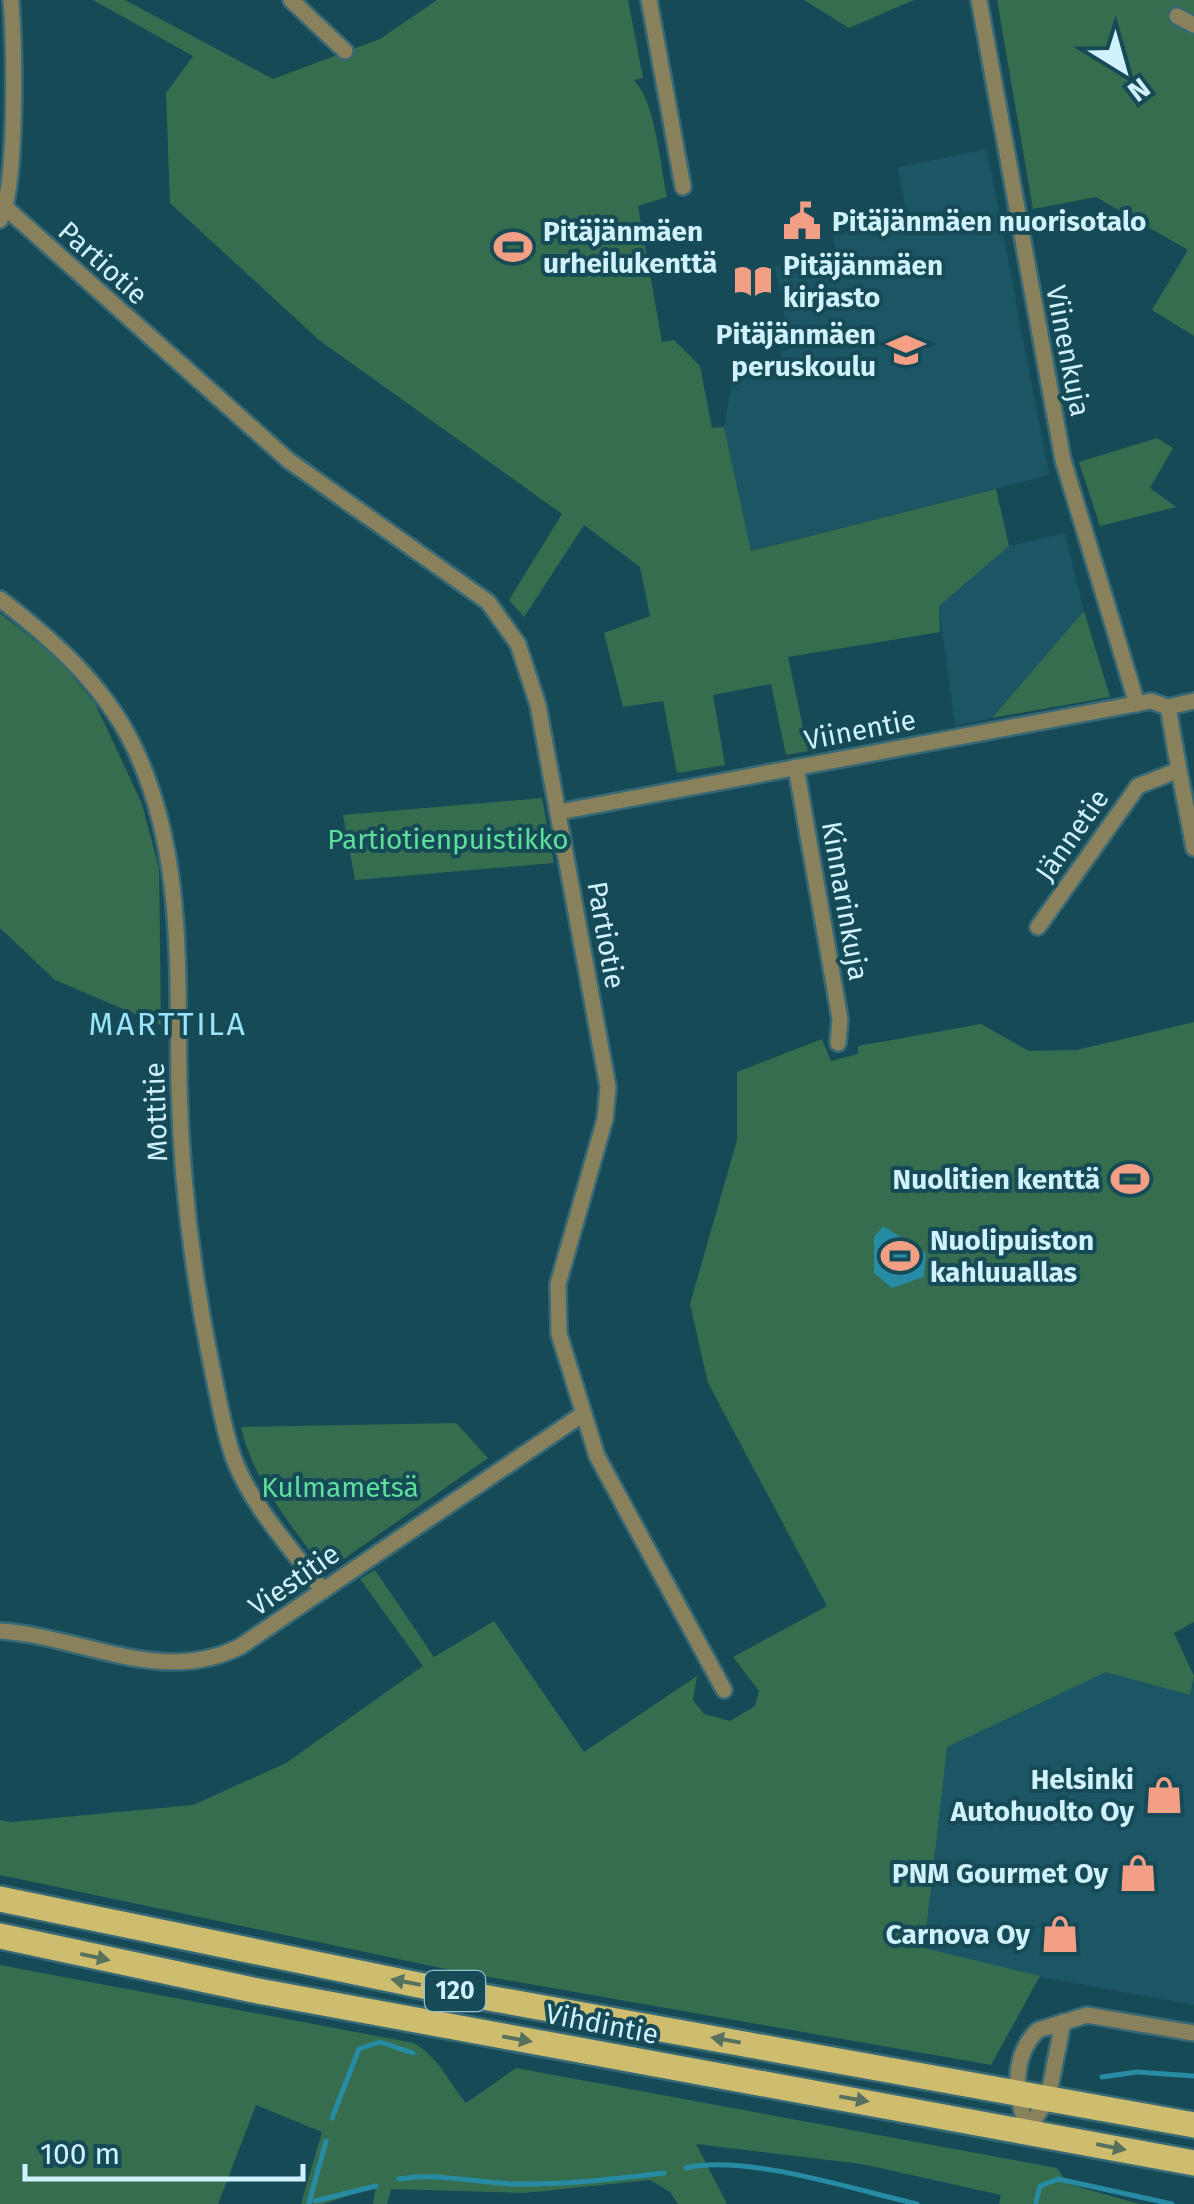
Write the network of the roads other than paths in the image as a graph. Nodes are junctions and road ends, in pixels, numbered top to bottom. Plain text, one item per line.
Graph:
1 (11, 0) edge
2 (291, 0) edge
3 (649, 0) edge
4 (978, 0) edge
5 (1177, 16) dead end
6 (1194, 25) edge
7 (346, 52) dead end
8 (683, 187) dead end
9 (3, 214) edge
10 (0, 598) edge
11 (1194, 701) edge
12 (1137, 704) junction
13 (1168, 708) junction
14 (796, 768) junction
15 (1180, 770) junction
16 (559, 812) junction
17 (1194, 848) edge
18 (1038, 927) dead end
19 (838, 1043) dead end
20 (580, 1416) junction
21 (323, 1591) junction
22 (0, 1631) edge
23 (724, 1690) dead end
24 (0, 1899) edge
25 (0, 1936) edge
26 (1063, 2022) junction
27 (1194, 2033) edge
28 (1015, 2092) junction
29 (1048, 2098) junction
30 (1194, 2125) edge
31 (1027, 2131) junction
32 (1194, 2164) edge

1 - 9 street
2 - 7 street
3 - 8 street
4 - 12 street, Viinenkuja
5 - 6 street
9 - 16 street, Partiotie
10 - 21 street, Mottitie
11 - 13 street
12 - 13 street, Viinentie
12 - 14 street, Viinentie
13 - 15 street
14 - 16 street, Viinentie
14 - 19 street, Kinnarinkuja
15 - 17 street
15 - 18 street, Jännetie
16 - 20 street, Partiotie
20 - 21 street, Viestitie
20 - 23 street, Partiotie
21 - 22 street, Viestitie
28 -> 24 main road, Vihdintie / 120
25 -> 31 main road, Vihdintie / 120
26 - 27 street
26 - 28 street
26 - 29 street
28 - 29 main road, Vihdintie / 120
28 - 31 street
29 - 30 main road, Vihdintie / 120
29 - 31 street
31 -> 32 main road, Vihdintie / 120

